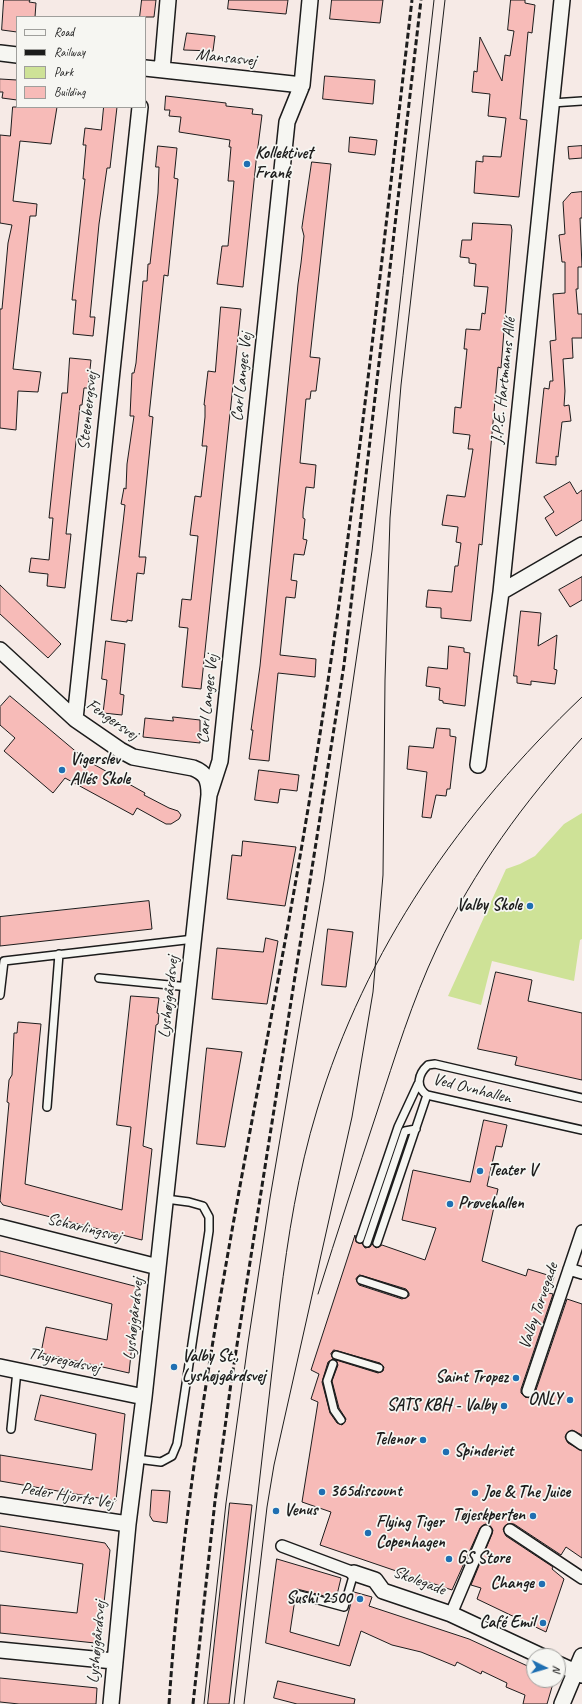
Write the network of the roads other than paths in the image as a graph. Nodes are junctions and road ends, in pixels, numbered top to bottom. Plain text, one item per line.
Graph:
1 (168, 0) edge
2 (310, 0) edge
3 (562, 0) edge
4 (0, 53) edge
5 (16, 55) edge
6 (146, 68) edge
7 (162, 70) junction
8 (302, 85) junction
9 (582, 101) edge
10 (552, 103) junction
11 (140, 108) edge
12 (582, 545) edge
13 (502, 592) junction
14 (0, 650) edge
15 (75, 719) junction
16 (220, 761) joint
17 (478, 765) dead end
18 (209, 795) junction
19 (194, 939) junction
20 (59, 954) junction
21 (99, 978) dead end
22 (189, 987) junction
23 (0, 995) edge
24 (418, 1084) junction
25 (427, 1096) junction
26 (582, 1098) edge
27 (47, 1107) dead end
28 (416, 1129) junction
29 (582, 1130) edge
30 (166, 1199) junction
31 (0, 1227) edge
32 (582, 1231) edge
33 (360, 1239) dead end
34 (367, 1243) dead end
35 (377, 1243) dead end
36 (158, 1267) junction
37 (569, 1269) junction
38 (582, 1273) edge
39 (361, 1280) dead end
40 (404, 1294) dead end
41 (336, 1355) dead end
42 (333, 1364) dead end
43 (0, 1367) edge
44 (378, 1368) dead end
45 (17, 1371) junction
46 (528, 1391) dead end
47 (144, 1397) junction
48 (341, 1420) dead end
49 (11, 1429) dead end
50 (572, 1437) dead end
51 (582, 1444) edge
52 (137, 1459) junction
53 (0, 1504) edge
54 (128, 1524) junction
55 (510, 1530) dead end
56 (486, 1531) dead end
57 (282, 1546) dead end
58 (354, 1573) junction
59 (582, 1578) edge
60 (296, 1594) dead end
61 (451, 1614) junction
62 (526, 1649) edge
63 (0, 1650) edge
64 (582, 1656) edge
65 (114, 1661) junction
66 (566, 1668) edge
67 (578, 1673) edge
68 (111, 1704) edge
69 (562, 1704) edge

1 - 7 street
2 - 8 street, Carl Langes Vej
3 - 10 street, J.P.E. Hartmanns Allé
4 - 5 street
6 - 7 street, Mansasvej
7 - 8 street, Mansasvej
8 - 16 street, Carl Langes Vej
9 - 10 lane
10 - 13 street, J.P.E. Hartmanns Allé
11 - 15 street, Steenbergsvej
12 - 13 street
13 - 17 street, J.P.E. Hartmanns Allé
14 - 15 street, Fengersvej
15 - 18 street, Fengersvej
16 - 18 street, Lyshøjgårdsvej
18 - 19 street, Lyshøjgårdsvej
19 - 20 lane, Lyshøjgårdsvej
19 - 22 street, Lyshøjgårdsvej
20 - 23 lane, Lyshøjgårdsvej
20 - 27 lane
21 - 22 lane
22 - 30 street, Lyshøjgårdsvej
24 - 25 lane, Ved Ovnhallen
24 - 26 lane, Ved Ovnhallen
24 - 33 lane
25 - 28 lane
25 - 29 lane, Ved Ovnhallen
28 - 34 lane
28 - 35 lane
30 - 36 street, Lyshøjgårdsvej
30 - 52 lane
31 - 36 street, Scharlingsvej
32 - 37 street, Valby Torvegade
36 - 47 street, Lyshøjgårdsvej
37 - 38 street
37 - 46 street, Valby Torvegade
39 - 40 lane
41 - 44 lane
42 - 48 lane
43 - 45 street, Thyregodsvej
45 - 47 street, Thyregodsvej
45 - 49 lane
47 - 52 street, Lyshøjgårdsvej
50 - 51 street
52 - 54 street, Lyshøjgårdsvej
53 - 54 street, Peder Hjorts Vej
54 - 65 street, Lyshøjgårdsvej
55 - 59 street
56 - 61 street
57 - 58 street, Skolegade
58 - 60 lane
58 - 61 street, Skolegade
61 - 62 street, Skolegade
63 - 65 street
64 - 67 street
65 - 68 street, Lyshøjgårdsvej
66 - 67 street
67 - 69 street

